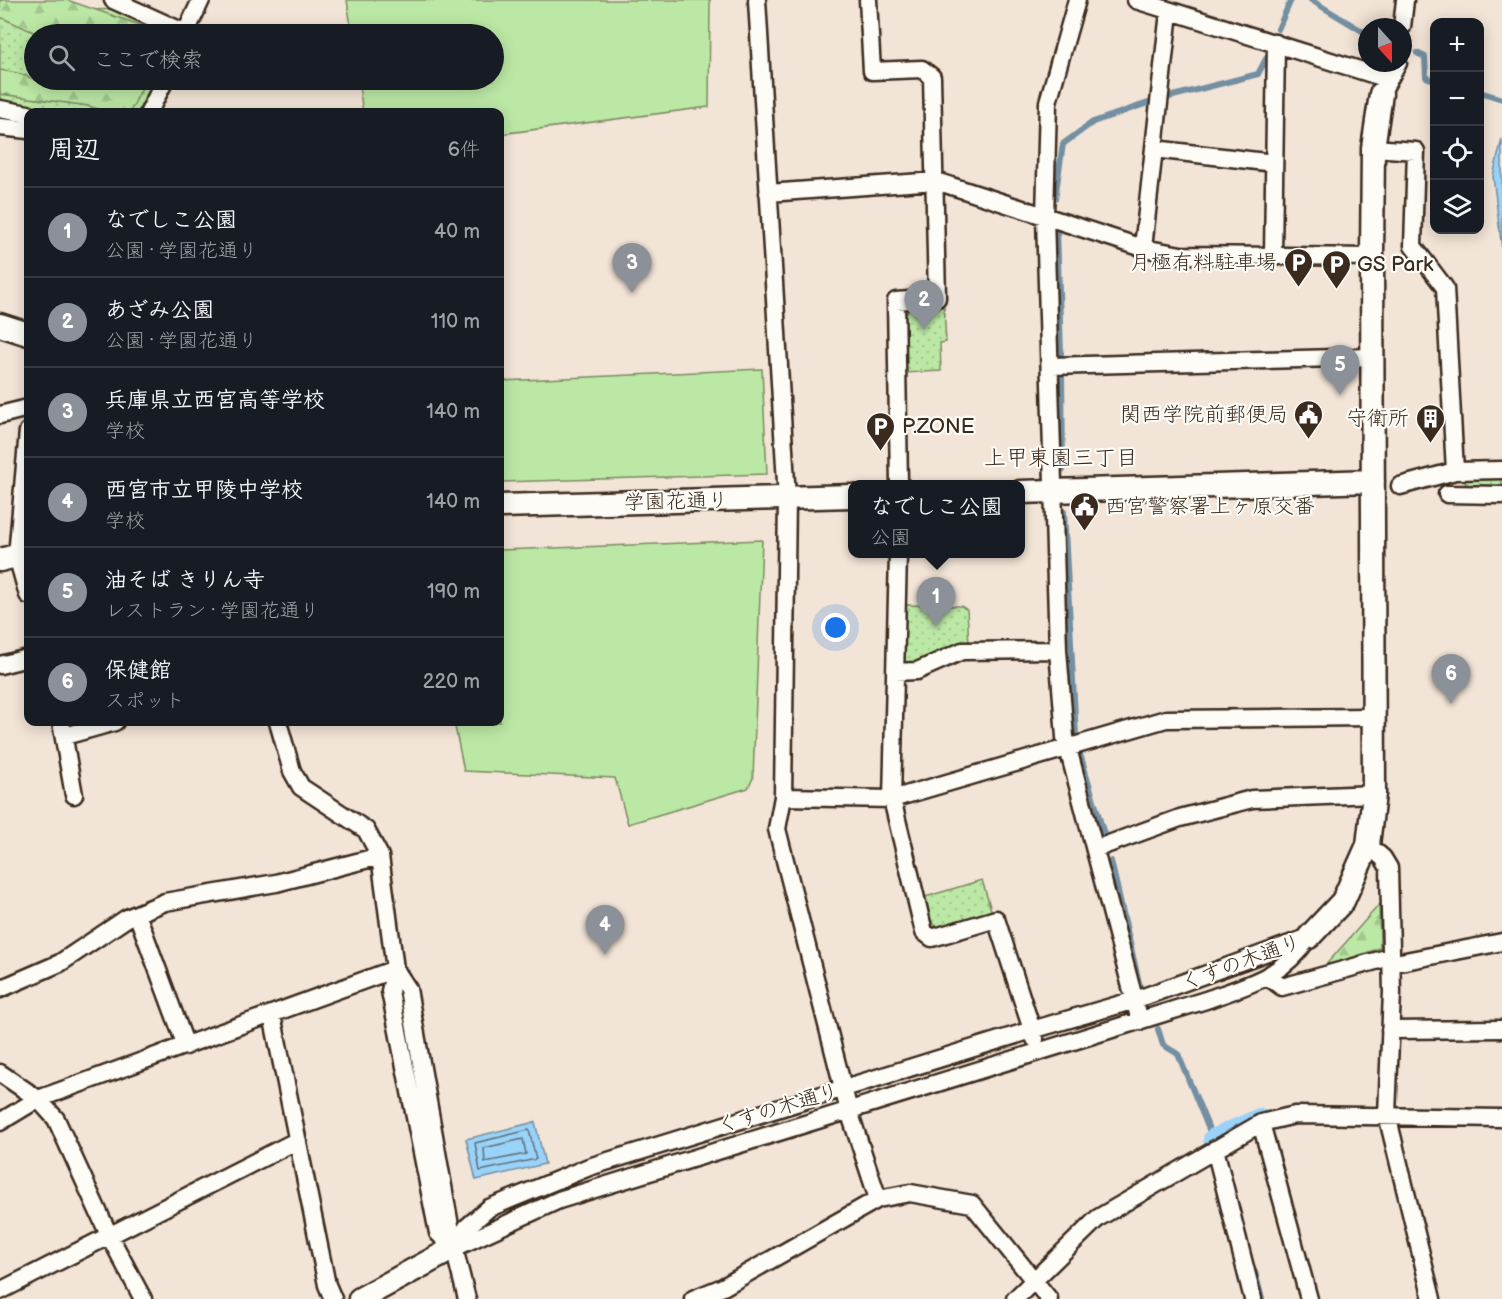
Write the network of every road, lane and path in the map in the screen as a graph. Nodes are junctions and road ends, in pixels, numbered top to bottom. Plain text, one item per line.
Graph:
1 (113, 0) edge
2 (201, 0) edge
3 (757, 0) edge
4 (868, 0) edge
5 (1077, 0) edge
6 (1136, 0) edge
7 (1405, 0) edge
8 (1169, 12) junction
9 (1403, 18) edge
10 (165, 24) edge
11 (190, 24) edge
12 (1276, 43) junction
13 (1393, 72) edge
14 (1385, 86) junction
15 (160, 90) edge
16 (151, 108) edge
17 (0, 109) edge
18 (24, 113) edge
19 (0, 127) edge
20 (24, 130) edge
21 (1373, 148) junction
22 (1154, 149) junction
23 (1274, 163) junction
24 (936, 181) junction
25 (768, 193) junction
26 (1045, 217) junction
27 (1143, 248) junction
28 (1273, 255) junction
29 (1372, 257) junction
30 (0, 325) edge
31 (24, 333) edge
32 (1373, 357) junction
33 (1051, 366) junction
34 (24, 409) edge
35 (0, 415) edge
36 (24, 469) edge
37 (1502, 470) edge
38 (1455, 471) junction
39 (899, 480) edge
40 (1373, 481) junction
41 (1400, 486) dead end
42 (1053, 491) junction
43 (1025, 492) edge
44 (1447, 494) dead end
45 (1502, 495) edge
46 (848, 496) edge
47 (788, 499) junction
48 (504, 506) edge
49 (15, 556) edge
50 (898, 558) edge
51 (24, 583) edge
52 (1058, 650) junction
53 (24, 659) edge
54 (0, 665) edge
55 (895, 672) junction
56 (1374, 717) junction
57 (85, 726) edge
58 (279, 726) edge
59 (63, 729) edge
60 (1068, 747) junction
61 (1374, 794) junction
62 (74, 795) dead end
63 (783, 797) junction
64 (892, 799) junction
65 (1368, 845) junction
66 (1095, 849) junction
67 (380, 855) junction
68 (137, 914) junction
69 (1310, 937) junction
70 (1502, 942) edge
71 (1390, 961) junction
72 (395, 969) junction
73 (1267, 976) junction
74 (0, 990) edge
75 (1135, 1000) junction
76 (272, 1015) junction
77 (1140, 1021) junction
78 (1502, 1029) edge
79 (1032, 1030) junction
80 (1390, 1030) junction
81 (186, 1046) junction
82 (1039, 1052) junction
83 (0, 1072) edge
84 (843, 1088) junction
85 (38, 1099) junction
86 (849, 1111) junction
87 (1386, 1115) junction
88 (1502, 1119) edge
89 (0, 1122) edge
90 (1261, 1123) junction
91 (297, 1141) junction
92 (1215, 1149) junction
93 (878, 1199) junction
94 (110, 1235) junction
95 (454, 1248) junction
96 (1034, 1281) junction
97 (0, 1291) edge
98 (143, 1299) edge
99 (333, 1299) edge
100 (360, 1299) edge
101 (467, 1299) edge
102 (693, 1299) edge
103 (1016, 1299) edge
104 (1049, 1299) edge
105 (1253, 1299) edge
106 (1309, 1299) edge
107 (1432, 1299) edge

1 - 10 street
2 - 11 street
3 - 25 street
4 - 24 street
5 - 26 street
6 - 8 street
7 - 9 street
8 - 12 street
8 - 22 street
12 - 14 street
12 - 23 street
13 - 14 street
14 - 21 street
15 - 16 street
17 - 18 street
19 - 20 street
21 - 29 street
21 - 38 street
22 - 23 street
22 - 27 street
23 - 28 street
24 - 25 street
24 - 26 street
24 - 39 street
25 - 47 street
26 - 27 street
26 - 33 street
27 - 28 street
28 - 29 street
29 - 32 street
30 - 31 street
32 - 33 street
32 - 40 street
33 - 42 street
34 - 35 street
36 - 49 street
37 - 38 street
38 - 41 street
40 - 42 street
40 - 56 street
42 - 43 street
42 - 52 street
44 - 45 street
46 - 47 street, 学園花通り
47 - 48 street, 学園花通り
47 - 63 street
49 - 51 street
50 - 55 street
52 - 55 street
52 - 60 street
53 - 54 street
55 - 64 street
56 - 60 street
56 - 61 street
57 - 59 street
58 - 67 street
59 - 62 street
60 - 64 street
60 - 66 street
61 - 65 street
61 - 66 street
63 - 64 street
63 - 84 street
64 - 79 street
65 - 69 street
65 - 71 street
66 - 75 street
67 - 68 street
67 - 72 street
68 - 74 street
68 - 81 street
69 - 73 street, くすの木通り
69 - 75 street, くすの木通り
70 - 71 street
71 - 73 street
71 - 80 street
72 - 76 street
72 - 95 street
73 - 77 street, くすの木通り
75 - 77 street
75 - 79 street, くすの木通り
76 - 81 street
76 - 91 street
77 - 82 street, くすの木通り
78 - 80 street
79 - 82 street
79 - 84 street, くすの木通り
80 - 87 street
81 - 85 street
82 - 86 street, くすの木通り
83 - 85 street
84 - 86 street
84 - 95 street, くすの木通り
85 - 89 street
85 - 94 street
86 - 93 street
86 - 95 street, くすの木通り
87 - 88 street
87 - 90 street
87 - 107 street
90 - 92 street
90 - 106 street
91 - 94 street
91 - 99 street
92 - 96 street
92 - 105 street
93 - 96 street
93 - 102 street
94 - 97 street
94 - 98 street
95 - 100 street, くすの木通り
95 - 101 street
96 - 103 street
96 - 104 street

